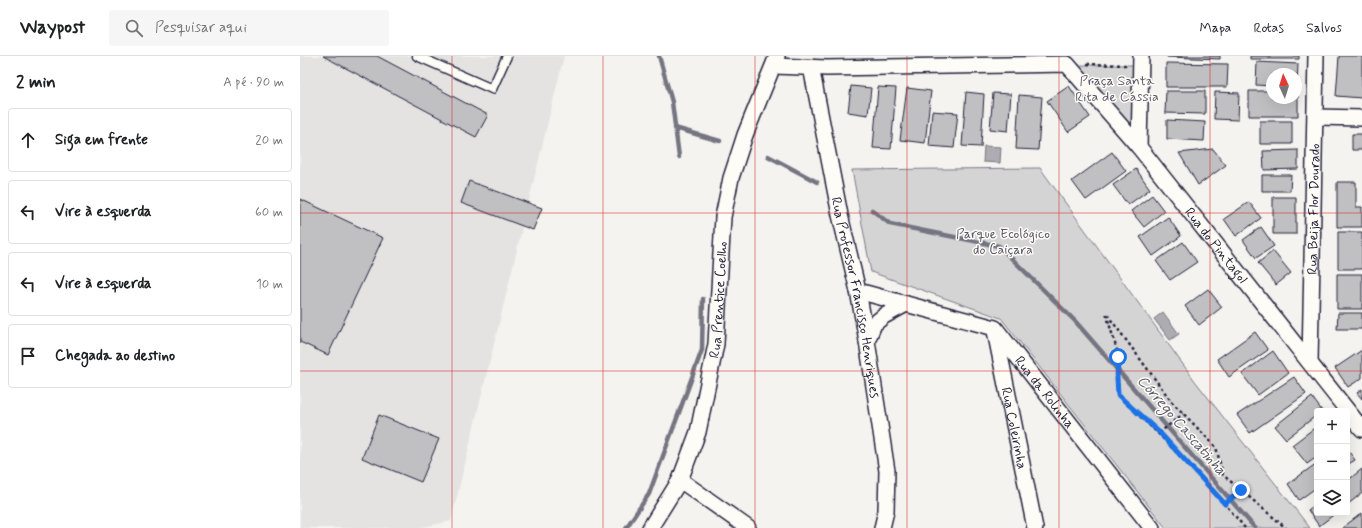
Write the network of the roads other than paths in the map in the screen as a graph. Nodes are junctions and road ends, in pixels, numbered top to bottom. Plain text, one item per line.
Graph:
1 (417, 56) edge
2 (507, 56) edge
3 (1316, 56) edge
4 (1141, 60) edge
5 (776, 61) edge
6 (973, 61) edge
7 (811, 67) junction
8 (1316, 117) junction
9 (1362, 118) edge
10 (1139, 146) junction
11 (858, 292) junction
12 (906, 304) junction
13 (995, 328) junction
14 (868, 341) junction
15 (1310, 362) junction
16 (1362, 429) edge
17 (680, 480) junction
18 (650, 528) edge
19 (748, 528) edge
20 (882, 528) edge
21 (1035, 528) edge
22 (1152, 528) edge

1 - 2 lane
3 - 8 street, Rua Beija Flor Dourado
4 - 10 street
5 - 7 street
5 - 17 street, Rua Prentice Coelho
6 - 7 street
6 - 10 street, Rua do Pintagol
7 - 11 street, Rua Professor Francisco Henriques
8 - 9 street
8 - 15 street, Rua Beija Flor Dourado
10 - 15 street, Rua do Pintagol
11 - 12 street
11 - 14 street, Rua Professor Francisco Henriques
12 - 13 street
12 - 14 street
13 - 21 street, Rua Coleirinha
13 - 22 street, Rua da Rolinha
14 - 20 street, Rua Professor Francisco Henriques
15 - 16 street, Rua do Pintagol
17 - 18 street, Rua Prentice Coelho
17 - 19 street

